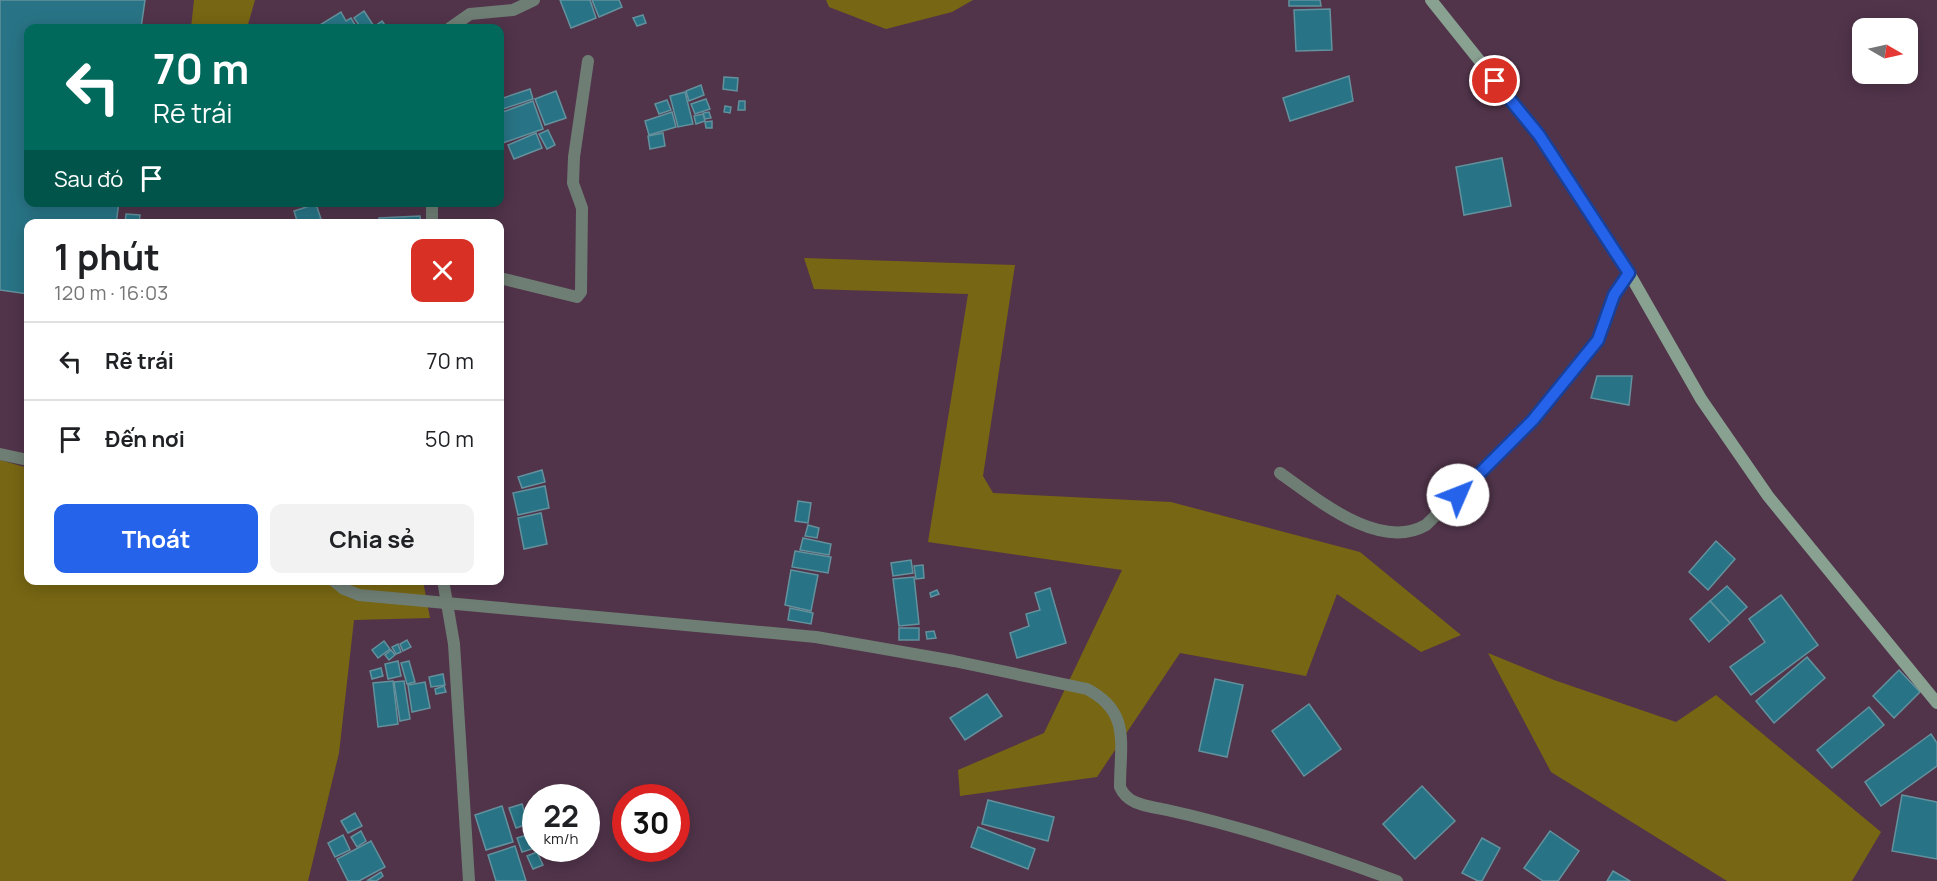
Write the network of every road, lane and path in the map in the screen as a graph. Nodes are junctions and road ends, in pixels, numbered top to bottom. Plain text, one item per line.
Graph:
1 (534, 0) edge
2 (1431, 0) edge
3 (456, 24) edge
4 (588, 61) dead end
5 (1629, 273) junction
6 (504, 279) edge
7 (0, 454) edge
8 (24, 459) edge
9 (1280, 472) dead end
10 (339, 585) edge
11 (443, 585) edge
12 (448, 605) junction
13 (1937, 703) edge
14 (469, 881) edge
15 (1396, 881) edge

1 - 3 street
2 - 5 street
4 - 6 street
5 - 9 street
5 - 13 street
7 - 8 street
10 - 12 street
11 - 12 street
12 - 14 street
12 - 15 street

